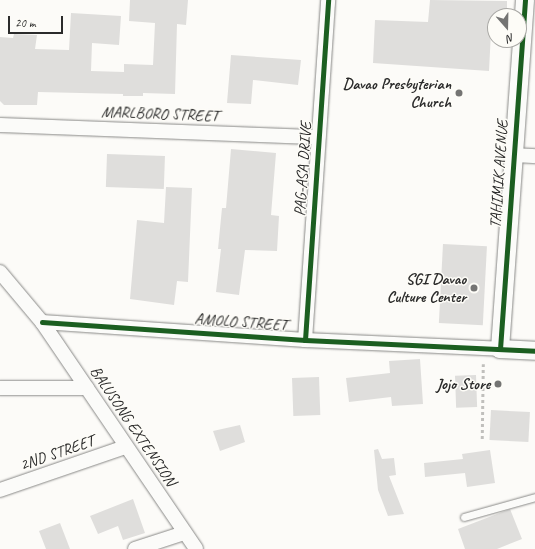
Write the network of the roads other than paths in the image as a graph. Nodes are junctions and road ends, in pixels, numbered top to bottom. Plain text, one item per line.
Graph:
1 (328, 0) edge
2 (525, 0) edge
3 (0, 125) edge
4 (318, 137) junction
5 (513, 154) junction
6 (535, 156) edge
7 (0, 272) edge
8 (42, 322) junction
9 (305, 340) junction
10 (492, 349) junction
11 (535, 351) edge
12 (0, 388) edge
13 (87, 388) junction
14 (125, 448) junction
15 (0, 490) edge
16 (535, 497) edge
17 (464, 517) dead end
18 (184, 533) junction
19 (135, 549) edge
20 (196, 549) edge

1 - 4 street, PAG-ASA DRIVE
2 - 5 street, TAHIMIK AVENUE
3 - 4 street, MARLBORO STREET
4 - 9 street, PAG-ASA DRIVE
5 - 6 street
5 - 10 street, TAHIMIK AVENUE
7 - 8 street, BALUSONG EXTENSION
8 - 9 street, AMOLO STREET
8 - 13 street, BALUSONG EXTENSION
9 - 10 street, AMOLO STREET
10 - 11 street, AMOLO STREET
12 - 13 street
13 - 14 street, BALUSONG EXTENSION
14 - 15 street, 2ND STREET
14 - 18 street, BALUSONG EXTENSION
16 - 17 lane
18 - 19 street
18 - 20 street, BALUSONG EXTENSION

